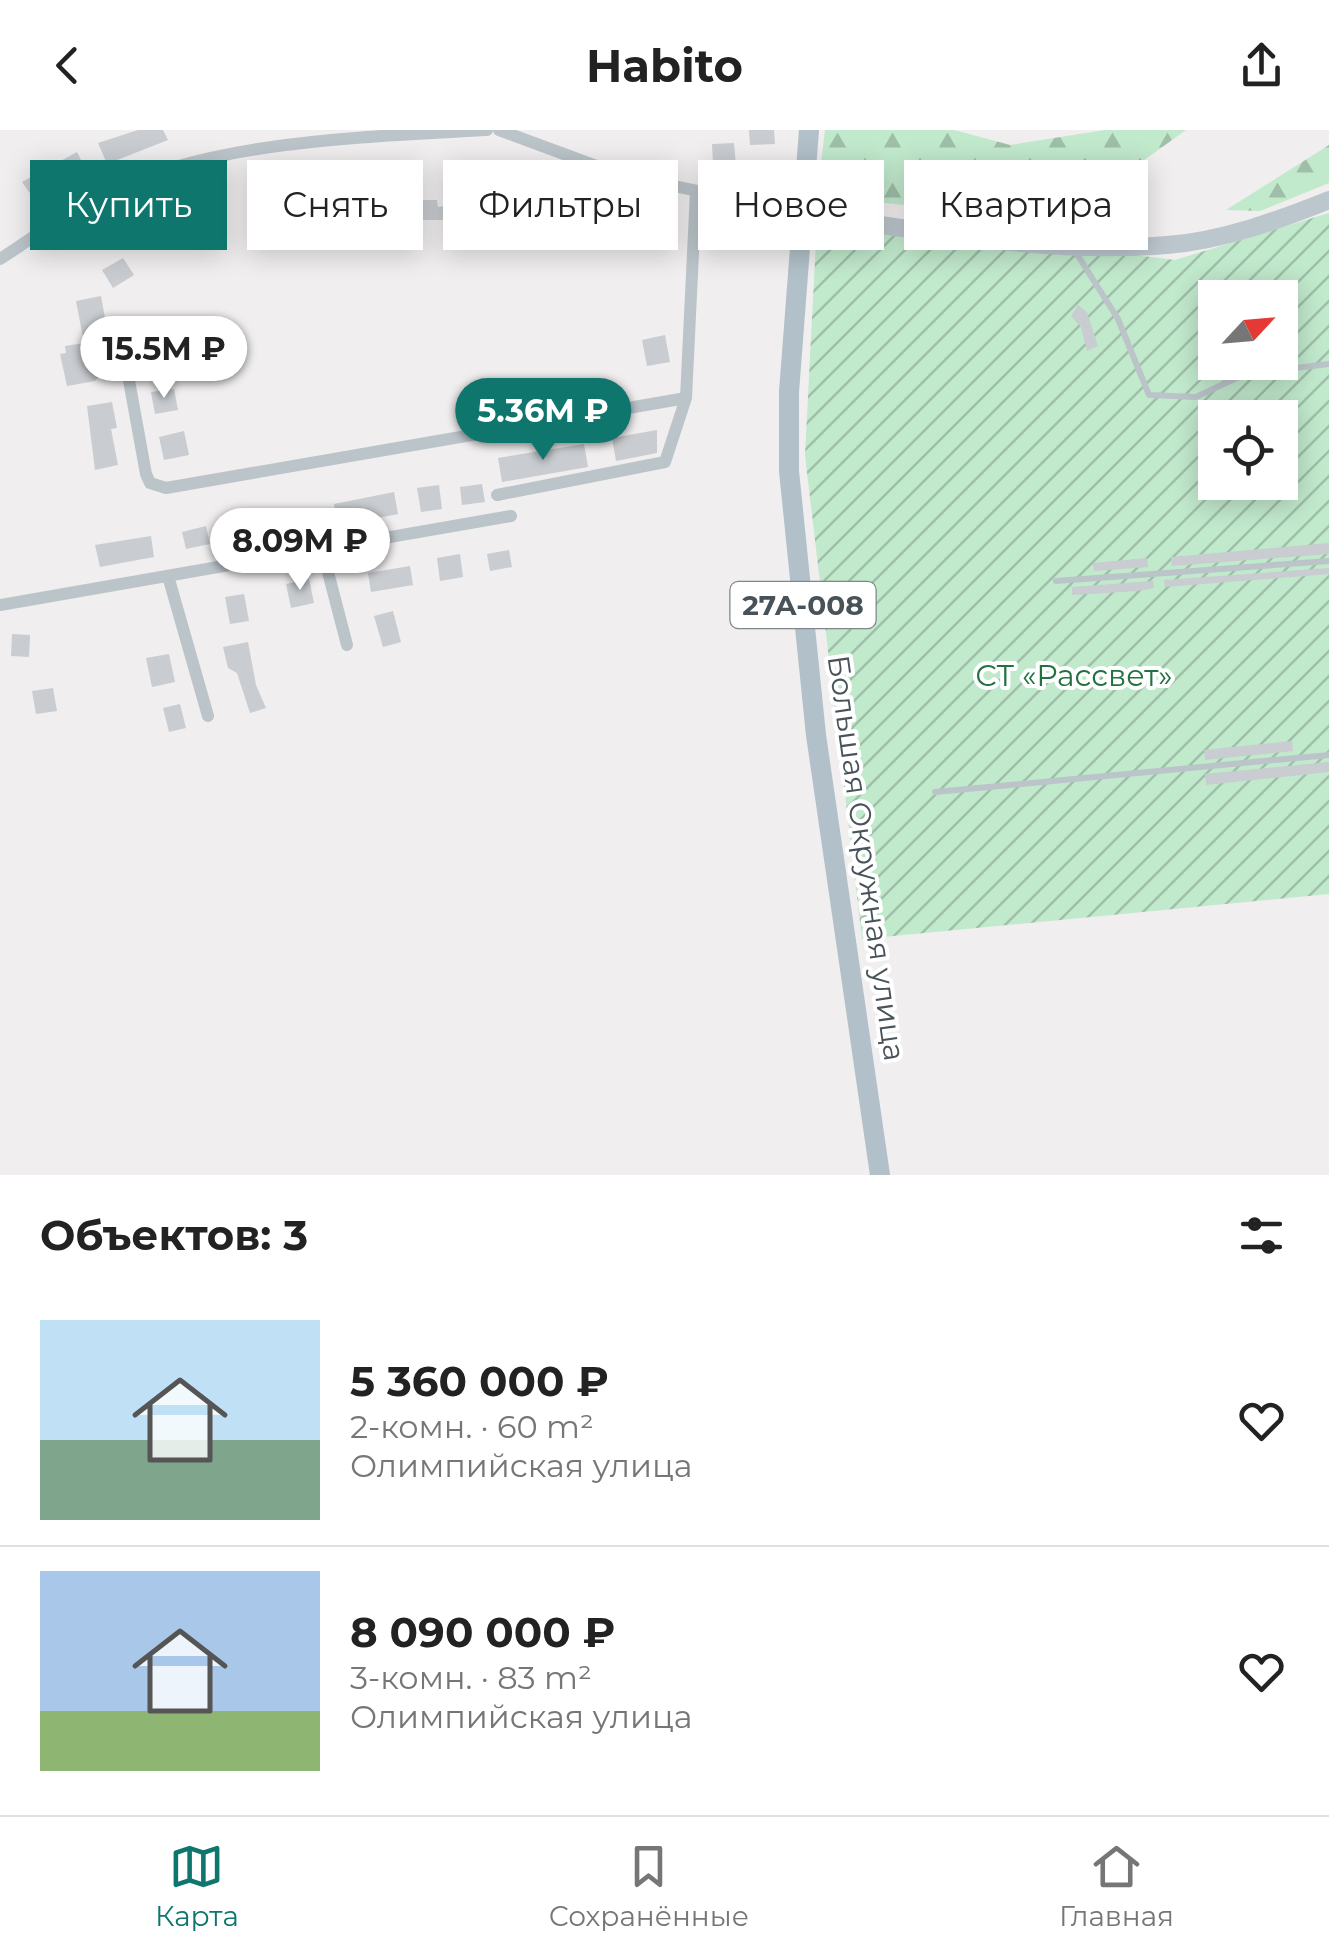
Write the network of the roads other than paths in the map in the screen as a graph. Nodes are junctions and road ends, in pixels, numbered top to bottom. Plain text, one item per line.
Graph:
1 (487, 130) edge
2 (499, 130) edge
3 (809, 130) edge
4 (806, 160) edge
5 (696, 191) joint
6 (1329, 200) edge
7 (1148, 245) edge
8 (798, 250) edge
9 (1074, 250) edge
10 (0, 259) edge
11 (120, 330) dead end
12 (1329, 364) edge
13 (686, 398) junction
14 (496, 496) dead end
15 (510, 516) dead end
16 (322, 549) junction
17 (1329, 561) edge
18 (168, 576) junction
19 (1056, 582) dead end
20 (0, 606) edge
21 (347, 645) dead end
22 (208, 716) dead end
23 (1329, 755) edge
24 (935, 792) dead end
25 (880, 1175) edge

1 - 10 street
2 - 5 street
3 - 4 main road, Большая Окружная улица / 27А-008
5 - 13 street
6 - 7 street
8 - 25 main road, Большая Окружная улица / 27А-008
9 - 12 lane
11 - 13 street
13 - 14 street
15 - 16 street
16 - 18 street
16 - 21 street
17 - 19 lane
18 - 20 street
18 - 22 street
23 - 24 lane

